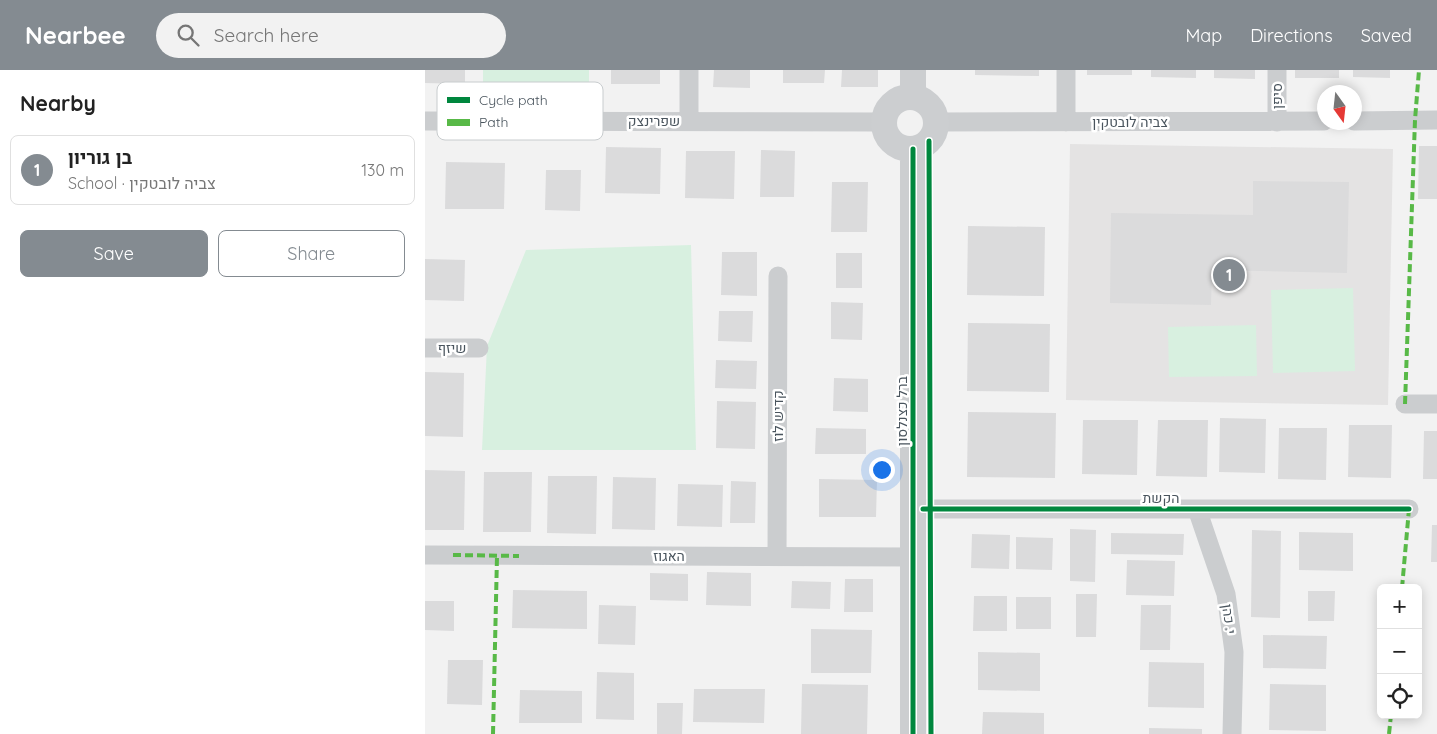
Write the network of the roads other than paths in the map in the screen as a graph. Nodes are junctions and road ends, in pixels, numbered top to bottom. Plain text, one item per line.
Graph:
1 (689, 70) edge
2 (913, 70) edge
3 (1066, 70) edge
4 (1277, 70) edge
5 (913, 97) junction
6 (1437, 120) edge
7 (603, 121) edge
8 (689, 121) junction
9 (1362, 121) edge
10 (884, 122) junction
11 (936, 122) junction
12 (1066, 122) junction
13 (1277, 122) junction
14 (1317, 122) edge
15 (913, 149) junction
16 (778, 276) dead end
17 (425, 348) edge
18 (479, 348) dead end
19 (1405, 404) dead end
20 (1437, 404) edge
21 (913, 509) junction
22 (1197, 509) junction
23 (1409, 509) dead end
24 (425, 555) edge
25 (777, 556) junction
26 (913, 557) junction
27 (913, 734) edge
28 (1231, 734) edge

1 - 8 street
2 - 5 street
3 - 12 street
4 - 13 street, סיפן
5 - 10 street
5 - 11 street
6 - 9 street
7 - 8 street, שפרינצק
8 - 10 street, שפרינצק
10 - 15 street
11 - 12 street, צביה לובטקין
11 - 15 street
12 - 13 street, צביה לובטקין
13 - 14 street, צביה לובטקין
15 - 21 street, ברל כצנלסון
16 - 25 street, קדיש לוז
17 - 18 street, שיזף
19 - 20 street
21 - 22 street, הקשת
21 - 26 street, ברל כצנלסון
22 - 23 street, הקשת
22 - 28 street, י. כהן
24 - 25 street, האגוז
25 - 26 street, האגוז
26 - 27 street, ברל כצנלסון

